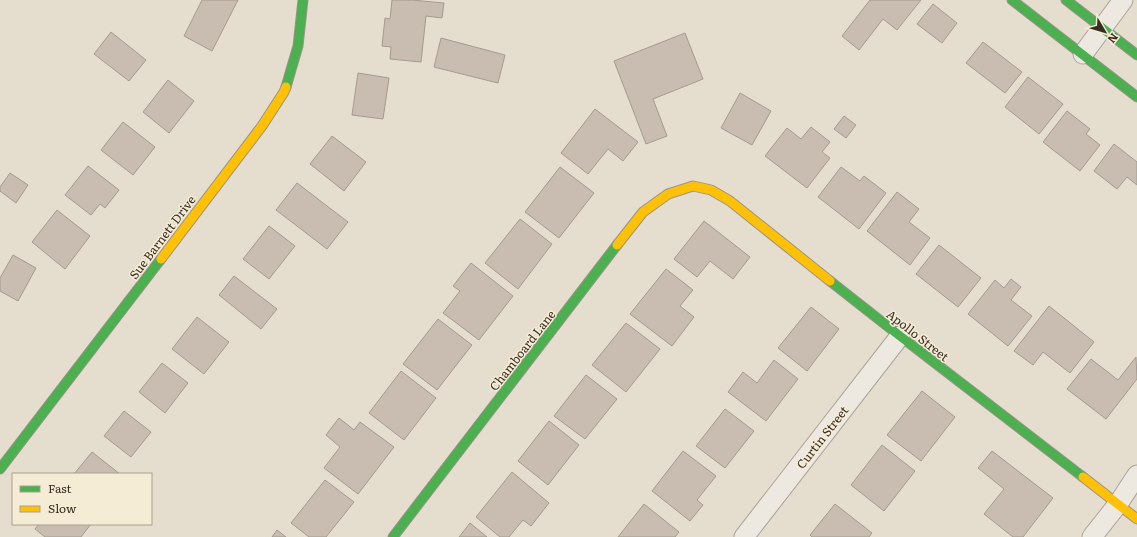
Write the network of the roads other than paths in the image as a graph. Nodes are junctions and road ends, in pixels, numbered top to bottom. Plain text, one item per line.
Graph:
1 (303, 0) edge
2 (1012, 0) edge
3 (1066, 0) edge
4 (1123, 0) edge
5 (1102, 28) junction
6 (1083, 54) junction
7 (1137, 55) edge
8 (1137, 97) edge
9 (679, 190) joint
10 (900, 336) junction
11 (0, 469) edge
12 (1137, 475) edge
13 (1118, 504) junction
14 (1137, 519) edge
15 (393, 537) edge
16 (744, 537) edge
17 (1092, 537) edge

1 - 11 street, Sue Barnett Drive
2 - 6 street
3 - 5 street
4 - 5 street
5 - 6 street
5 - 7 street
6 - 8 street
9 - 10 street, Apollo Street
9 - 15 street, Chamboard Lane
10 - 13 street, Apollo Street
10 - 16 street, Curtin Street
12 - 13 street
13 - 14 street, Apollo Street
13 - 17 street

